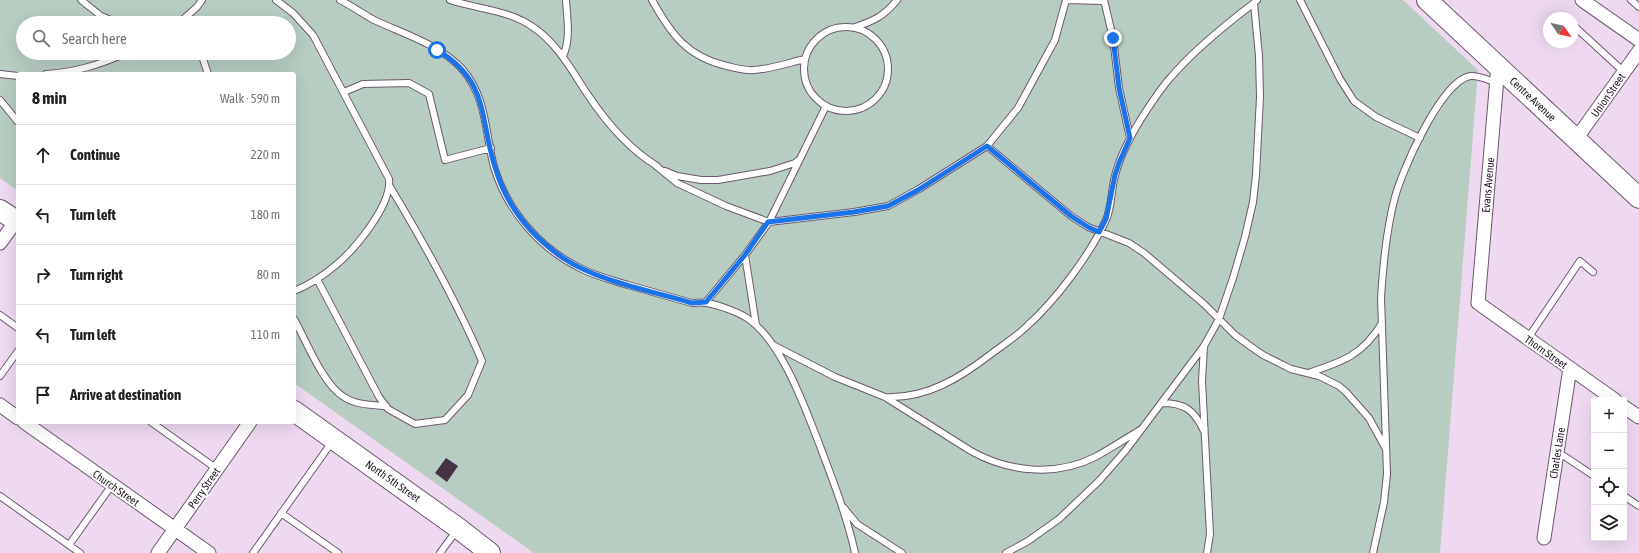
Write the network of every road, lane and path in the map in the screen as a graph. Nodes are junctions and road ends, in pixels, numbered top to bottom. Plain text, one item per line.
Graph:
1 (81, 0) edge
2 (202, 0) edge
3 (276, 0) edge
4 (340, 0) edge
5 (450, 0) edge
6 (566, 0) edge
7 (652, 0) edge
8 (897, 0) edge
9 (1067, 0) edge
10 (1104, 0) edge
11 (1300, 0) edge
12 (1427, 0) edge
13 (1582, 0) edge
14 (1631, 0) edge
15 (1256, 1) edge
16 (1639, 7) edge
17 (101, 16) edge
18 (188, 16) edge
19 (296, 16) edge
20 (296, 16) edge
21 (855, 27) junction
22 (1579, 31) edge
23 (1639, 40) edge
24 (1639, 51) edge
25 (563, 56) junction
26 (805, 59) junction
27 (108, 60) edge
28 (203, 60) edge
29 (71, 72) edge
30 (207, 72) edge
31 (1624, 72) junction
32 (0, 74) edge
33 (1498, 74) junction
34 (16, 76) edge
35 (344, 92) junction
36 (0, 100) edge
37 (826, 106) junction
38 (16, 120) edge
39 (1130, 138) junction
40 (1420, 138) junction
41 (1576, 139) junction
42 (987, 146) junction
43 (491, 148) junction
44 (799, 160) junction
45 (655, 165) junction
46 (389, 186) junction
47 (1639, 198) edge
48 (11, 218) edge
49 (768, 222) junction
50 (1099, 232) junction
51 (0, 243) edge
52 (745, 255) junction
53 (1593, 272) dead end
54 (317, 279) junction
55 (296, 290) edge
56 (706, 302) junction
57 (1478, 303) joint
58 (0, 315) edge
59 (1219, 319) junction
60 (296, 323) edge
61 (1382, 323) junction
62 (756, 325) junction
63 (16, 327) edge
64 (1528, 338) junction
65 (772, 344) junction
66 (1204, 346) junction
67 (16, 354) edge
68 (1570, 368) junction
69 (1307, 374) junction
70 (0, 376) edge
71 (885, 397) junction
72 (1611, 397) edge
73 (1162, 403) junction
74 (0, 405) edge
75 (386, 406) junction
76 (1627, 408) edge
77 (296, 412) edge
78 (16, 417) edge
79 (1639, 417) edge
80 (27, 424) edge
81 (154, 424) edge
82 (249, 424) edge
83 (1143, 428) junction
84 (1205, 434) junction
85 (334, 439) junction
86 (1387, 451) junction
87 (1564, 456) dead end
88 (217, 469) junction
89 (1591, 474) edge
90 (112, 485) junction
91 (0, 496) edge
92 (1627, 498) edge
93 (841, 505) junction
94 (1639, 506) edge
95 (280, 513) junction
96 (458, 528) junction
97 (175, 529) junction
98 (1544, 538) dead end
99 (69, 545) junction
100 (80, 553) edge
101 (158, 553) edge
102 (208, 553) edge
103 (253, 553) edge
104 (338, 553) edge
105 (440, 553) edge
106 (490, 553) edge
107 (855, 553) edge
108 (902, 553) edge
109 (1006, 553) edge
110 (1207, 553) edge
111 (1373, 553) edge

1 - 17 lane
2 - 18 lane
3 - 19 lane
4 - 43 lane
5 - 25 lane
6 - 25 lane
7 - 26 lane
8 - 21 lane
9 - 10 lane
9 - 42 lane
10 - 39 lane
11 - 40 lane
12 - 33 main road, Centre Avenue
13 - 23 street
14 - 16 lane
15 - 39 lane
15 - 59 lane
20 - 35 lane
21 - 26 lane
21 - 37 lane
22 - 31 lane
24 - 31 street, Union Street
25 - 45 lane
26 - 37 lane
27 - 29 lane
28 - 30 lane
31 - 41 street, Union Street
32 - 34 lane
33 - 40 lane
33 - 41 main road, Centre Avenue
33 - 57 street, Evans Avenue
35 - 43 lane
35 - 46 lane
36 - 38 lane
37 - 44 lane
39 - 50 lane
40 - 61 lane
41 - 47 main road, Centre Avenue
42 - 49 lane
42 - 50 lane
43 - 56 lane
44 - 45 lane
44 - 49 lane
45 - 49 lane
46 - 54 lane
46 - 75 lane
48 - 51 street
49 - 52 lane
50 - 59 lane
50 - 71 lane
52 - 56 lane
52 - 62 lane
53 - 64 lane
54 - 55 lane
54 - 75 lane
56 - 62 lane
57 - 64 street, Thorn Street
58 - 63 lane
59 - 66 lane
59 - 69 lane
60 - 75 lane
61 - 69 lane
61 - 86 lane
62 - 65 lane
64 - 68 street, Thorn Street
65 - 71 lane
65 - 93 lane
66 - 73 lane
66 - 84 lane
67 - 70 lane
68 - 72 street, Thorn Street
68 - 98 street, Charles Lane
69 - 86 lane
71 - 83 lane
73 - 83 lane
73 - 84 lane
74 - 78 street
76 - 79 street
77 - 85 main road, North 5th Street
80 - 90 street, Church Street
81 - 88 lane
82 - 88 street, Perry Street
83 - 109 lane
84 - 110 lane
85 - 95 lane
85 - 96 main road, North 5th Street
86 - 111 lane
87 - 89 lane
88 - 97 street, Perry Street
90 - 97 street, Church Street
90 - 99 lane
91 - 99 lane
92 - 94 lane
93 - 107 lane
93 - 108 lane
95 - 103 lane
95 - 104 lane
96 - 105 lane
96 - 106 main road, North 5th Street
97 - 101 street, Perry Street
97 - 102 street, Church Street
99 - 100 lane

